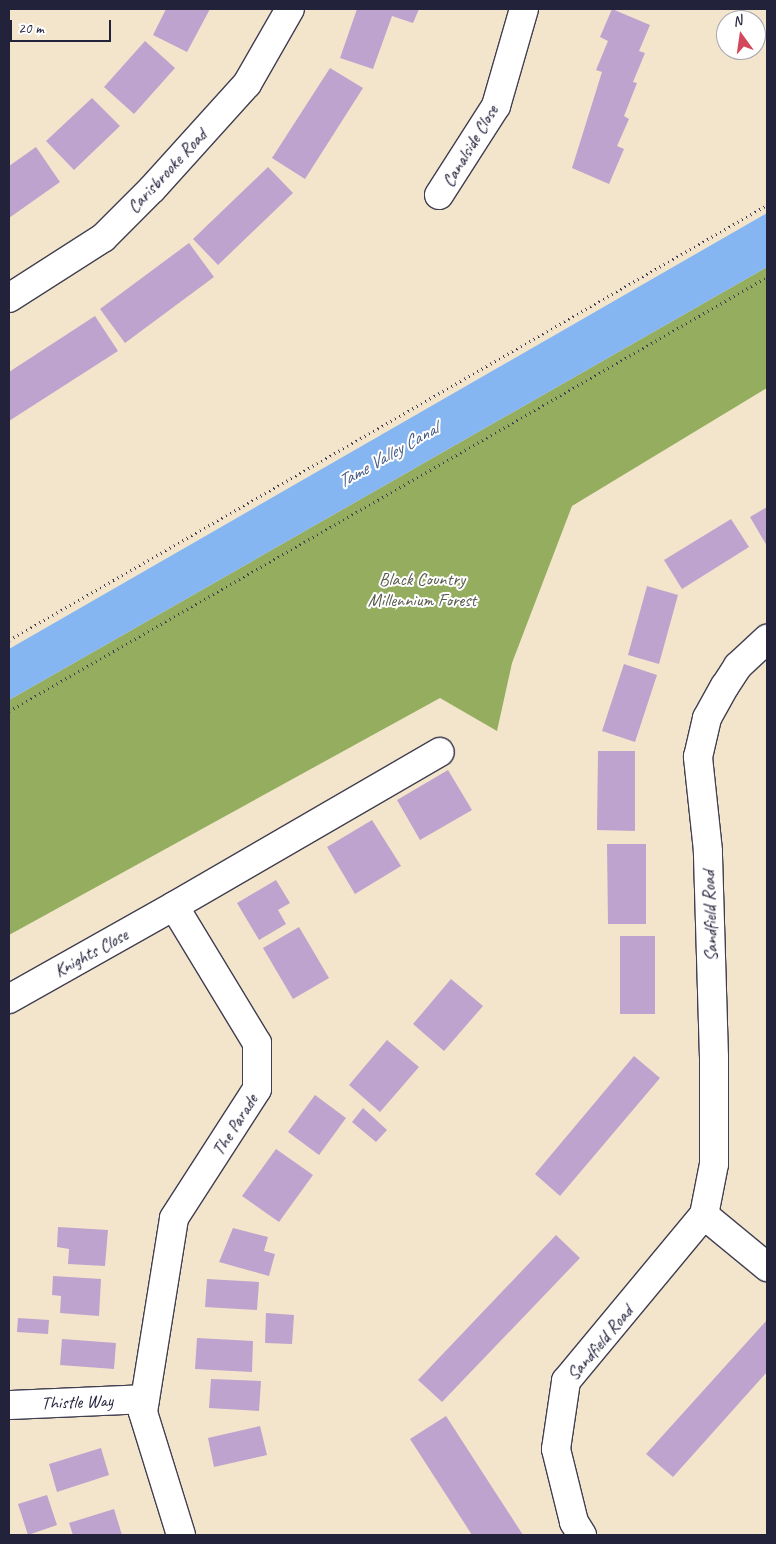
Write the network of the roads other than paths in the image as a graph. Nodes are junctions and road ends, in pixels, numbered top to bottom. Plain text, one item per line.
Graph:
1 (290, 9) edge
2 (524, 9) edge
3 (439, 195) dead end
4 (9, 298) edge
5 (767, 639) edge
6 (440, 752) dead end
7 (174, 906) junction
8 (9, 999) edge
9 (704, 1215) junction
10 (767, 1267) edge
11 (145, 1399) junction
12 (9, 1405) edge
13 (578, 1529) edge
14 (181, 1535) edge

1 - 4 street, Carisbrooke Road
2 - 3 street, Canalside Close
5 - 9 street, Sandfield Road
6 - 7 street
7 - 8 street, Knights Close
7 - 11 street, The Parade
9 - 10 street
9 - 13 street, Sandfield Road
11 - 12 street, Thistle Way
11 - 14 street, The Parade

